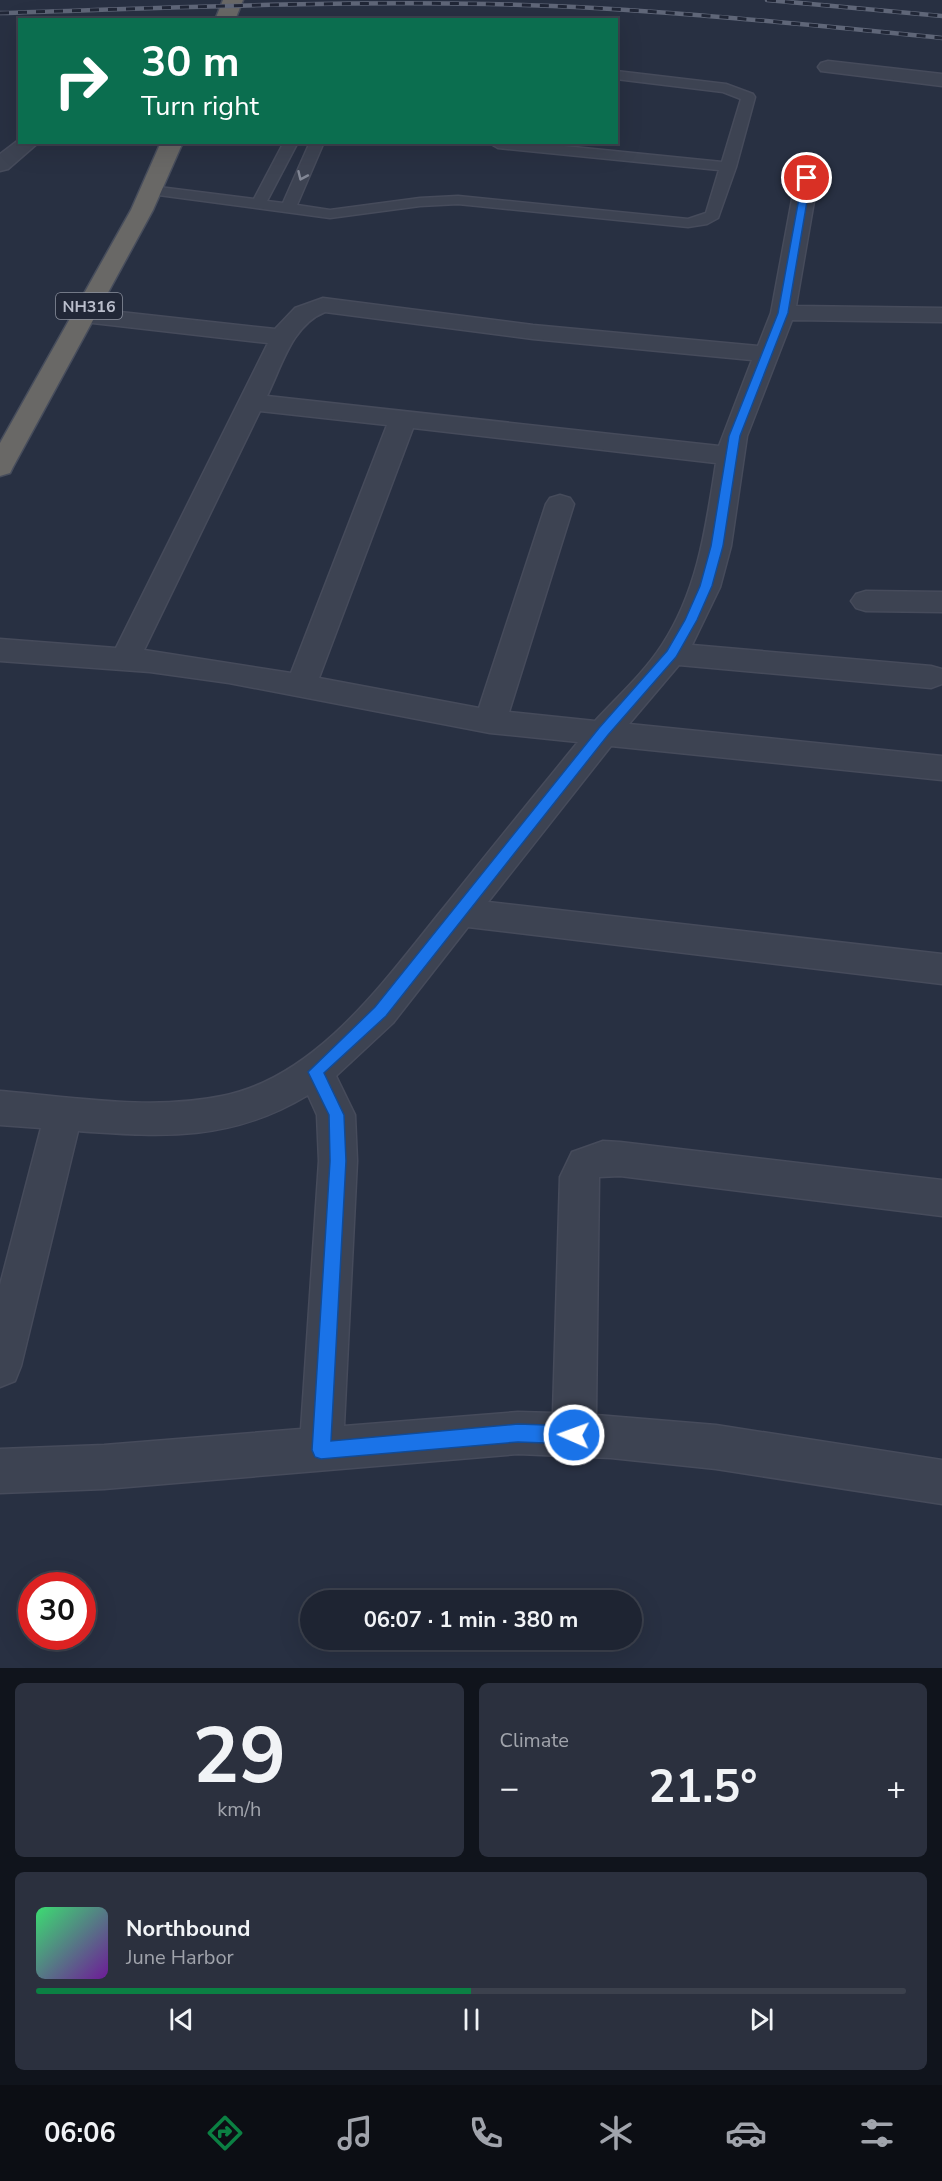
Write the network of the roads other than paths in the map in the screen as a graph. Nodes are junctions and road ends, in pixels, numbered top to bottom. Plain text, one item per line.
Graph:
1 (233, 0) edge
2 (226, 18) edge
3 (828, 67) dead end
4 (618, 75) edge
5 (942, 80) edge
6 (26, 144) edge
7 (171, 144) edge
8 (290, 144) edge
9 (316, 144) edge
10 (498, 144) edge
11 (0, 164) edge
12 (729, 167) junction
13 (807, 178) dead end
14 (151, 190) junction
15 (258, 205) junction
16 (288, 209) junction
17 (783, 313) junction
18 (84, 315) junction
19 (942, 315) edge
20 (284, 336) junction
21 (767, 354) junction
22 (252, 402) junction
23 (403, 419) junction
24 (730, 456) junction
25 (1, 464) edge
26 (560, 504) dead end
27 (866, 601) dead end
28 (942, 602) edge
29 (0, 650) edge
30 (672, 654) junction
31 (125, 659) junction
32 (931, 677) dead end
33 (301, 686) junction
34 (489, 722) junction
35 (604, 732) junction
36 (942, 768) edge
37 (459, 912) junction
38 (942, 969) edge
39 (315, 1072) junction
40 (0, 1108) edge
41 (63, 1114) junction
42 (942, 1198) edge
43 (0, 1366) edge
44 (574, 1435) junction
45 (321, 1450) junction
46 (0, 1471) edge
47 (942, 1482) edge

1 - 2 highway
3 - 5 street
4 - 12 lane
6 - 11 street
7 - 14 highway, NH316
8 - 15 lane
9 -> 16 lane
10 - 12 lane
12 - 16 lane
13 - 17 street
14 - 15 lane
14 - 18 highway, NH316
15 - 16 lane
17 - 19 street
17 - 21 street
18 - 20 street
18 - 25 highway, NH316
20 - 21 street
20 - 22 street
21 - 24 street
22 - 23 street
22 - 31 street
23 - 24 street
23 - 33 street
24 - 30 street
26 - 34 street
27 - 28 street
29 - 31 street
30 - 32 street
30 - 35 street
31 - 33 street
33 - 34 street
34 - 35 street
35 - 36 street
35 - 37 street
37 - 38 street
37 - 39 street
39 - 41 street
39 - 45 street
40 - 41 street
41 - 43 street
42 - 44 street
44 - 45 street
44 - 47 street
45 - 46 street

